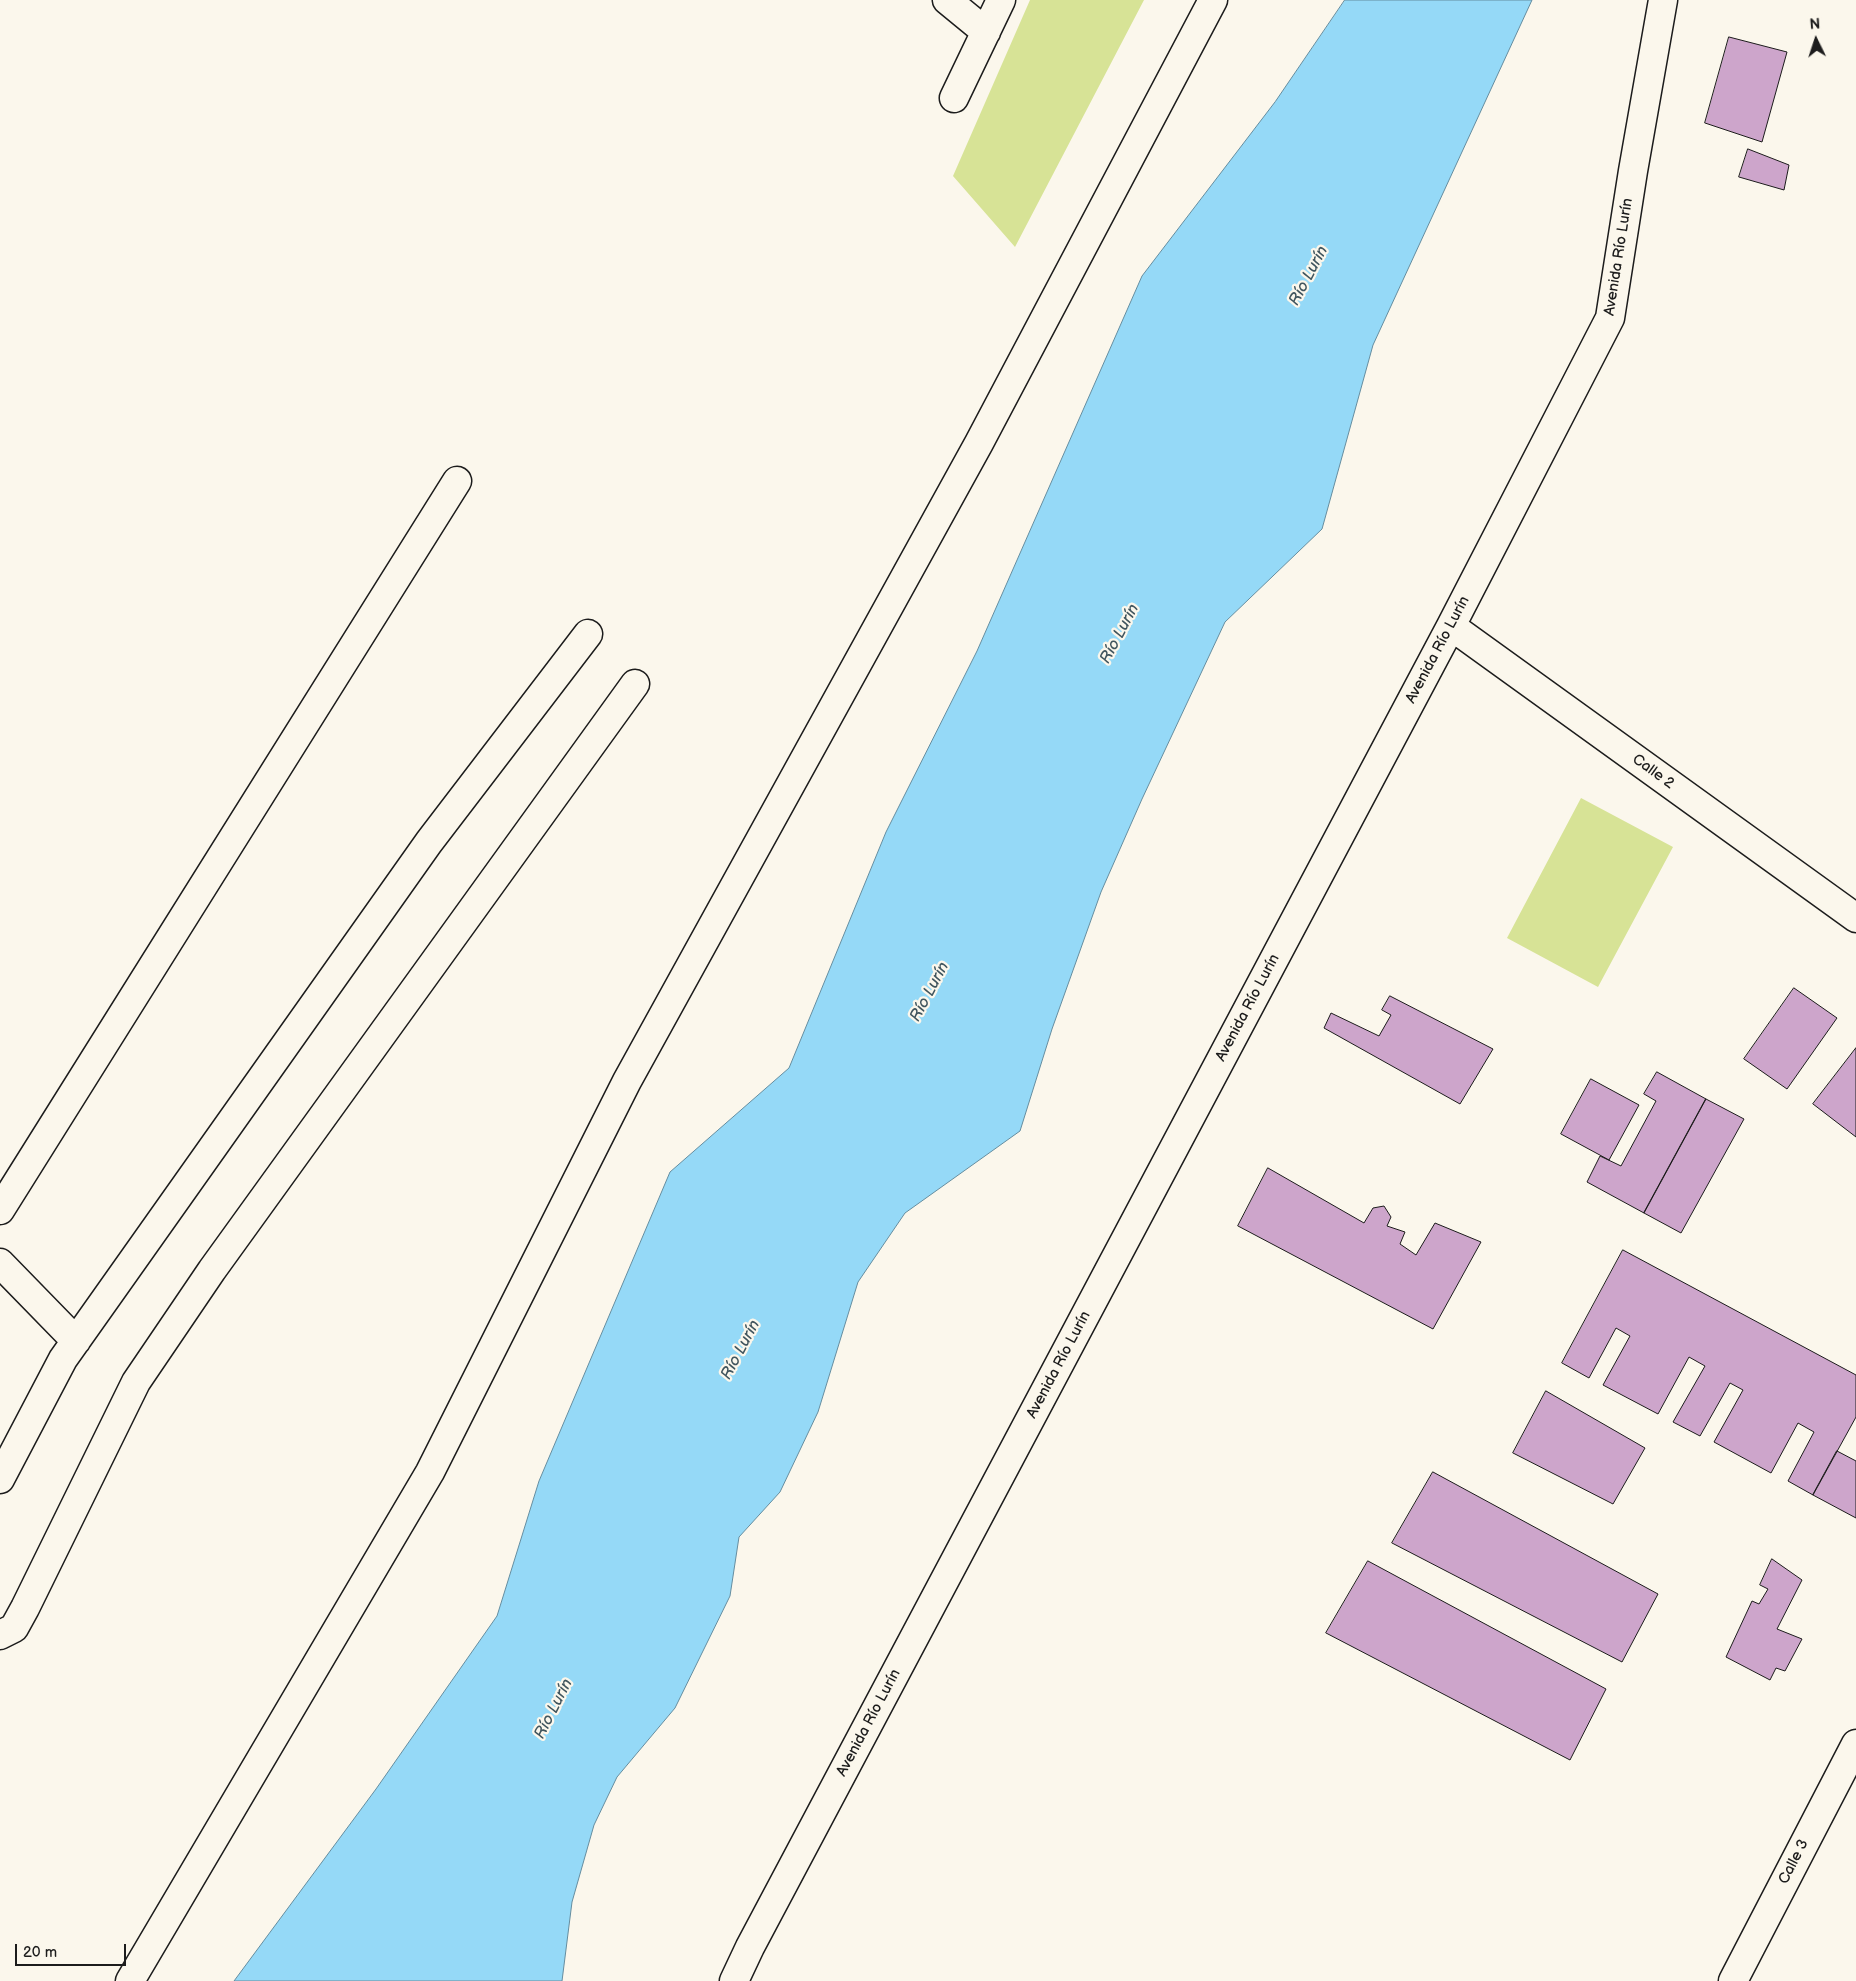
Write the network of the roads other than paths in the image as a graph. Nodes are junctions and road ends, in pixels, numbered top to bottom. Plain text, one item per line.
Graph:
1 (947, 0) edge
2 (1000, 0) edge
3 (1213, 0) edge
4 (1663, 0) edge
5 (986, 32) junction
6 (954, 98) dead end
7 (457, 481) dead end
8 (1451, 626) junction
9 (588, 634) dead end
10 (635, 684) dead end
11 (1856, 918) edge
12 (0, 1210) edge
13 (0, 1263) edge
14 (76, 1340) junction
15 (4, 1463) edge
16 (0, 1635) edge
17 (1856, 1744) edge
18 (130, 1981) edge
19 (734, 1981) edge
20 (1733, 1981) edge

1 - 5 street
2 - 5 street
3 - 18 street
4 - 8 street, Avenida Río Lurín
5 - 6 street
7 - 12 street
8 - 11 street, Calle 2
8 - 19 street, Avenida Río Lurín
9 - 14 street
10 - 16 street
13 - 14 street
14 - 15 street
17 - 20 street, Calle 3

